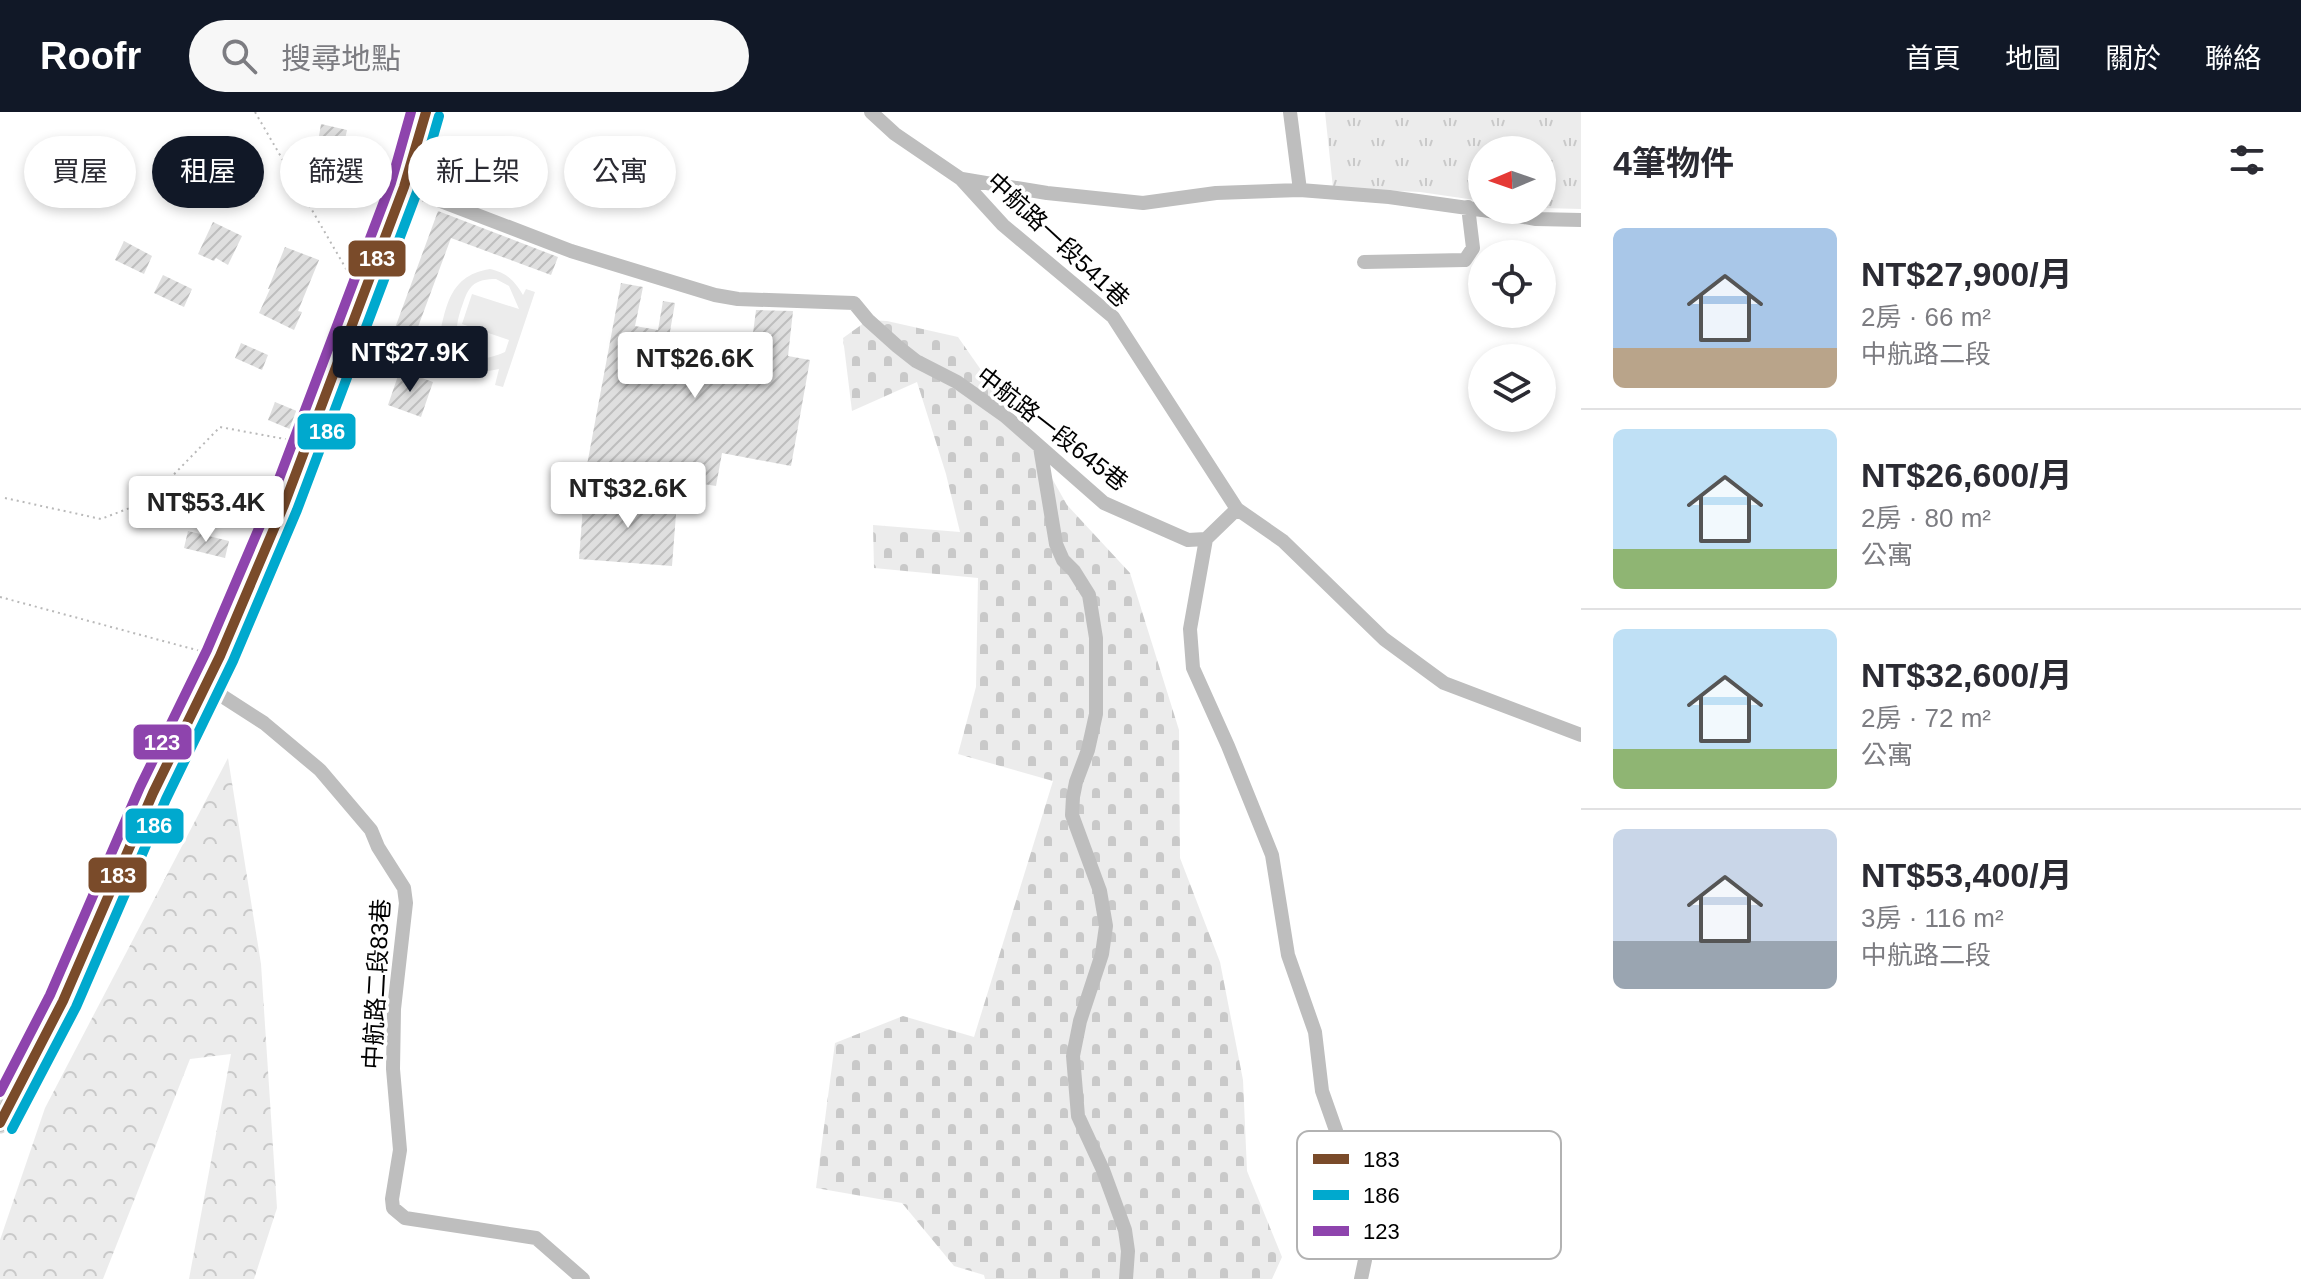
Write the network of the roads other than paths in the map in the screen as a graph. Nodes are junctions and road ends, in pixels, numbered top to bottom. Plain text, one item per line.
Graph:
1 (426, 112) edge
2 (871, 112) edge
3 (1290, 112) edge
4 (961, 179) junction
5 (404, 187) junction
6 (1300, 190) junction
7 (1468, 208) edge
8 (1556, 219) edge
9 (1581, 220) edge
10 (1476, 224) edge
11 (1364, 262) dead end
12 (1040, 447) junction
13 (1237, 509) junction
14 (1206, 539) junction
15 (205, 685) junction
16 (1581, 735) edge
17 (0, 1123) edge
18 (1336, 1131) edge
19 (1365, 1259) edge
20 (583, 1279) edge
21 (1126, 1279) edge
22 (1361, 1279) edge

1 - 5 main road
2 - 4 lane, 中航路一段541巷
3 - 6 lane
4 - 6 lane
4 - 13 lane, 中航路一段541巷
5 - 12 lane, 中航路一段645巷
5 - 15 main road
6 - 7 lane
8 - 9 lane
10 - 11 lane
12 - 14 lane, 中航路一段645巷
12 - 21 lane
13 - 14 lane
13 - 16 lane
14 - 18 lane
15 - 17 main road
15 - 20 lane, 中航路二段83巷
19 - 22 lane

